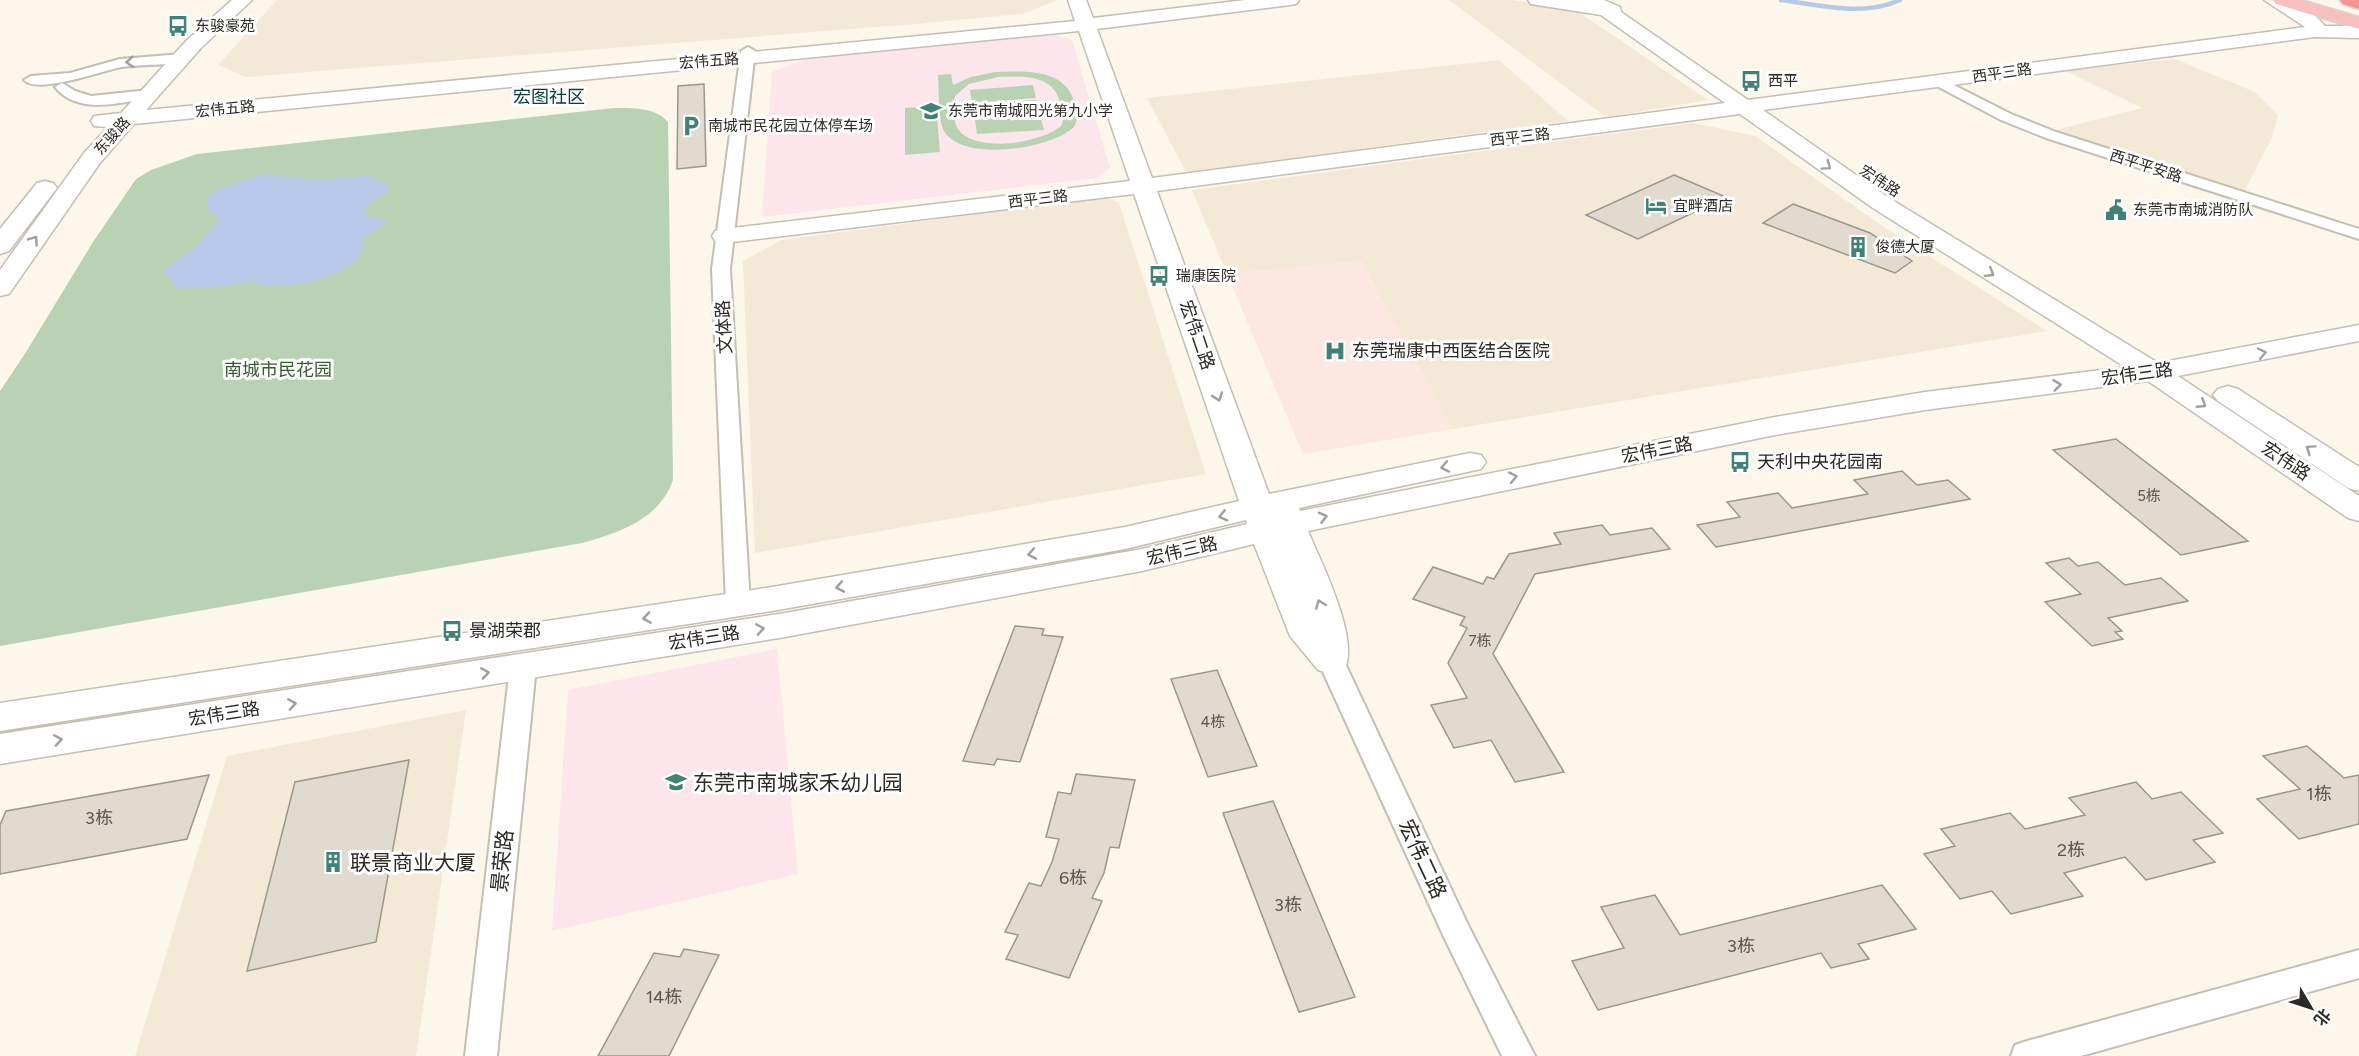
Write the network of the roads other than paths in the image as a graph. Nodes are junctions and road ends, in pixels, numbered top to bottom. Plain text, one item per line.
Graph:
1 (222, 0) edge
2 (243, 0) edge
3 (1250, 0) edge
4 (1290, 0) edge
5 (1537, 0) edge
6 (1566, 0) edge
7 (2273, 0) edge
8 (2282, 0) edge
9 (2349, 0) edge
10 (2359, 4) edge
11 (1612, 7) edge
12 (1091, 14) edge
13 (2359, 23) edge
14 (2315, 31) junction
15 (2359, 32) edge
16 (748, 54) junction
17 (182, 58) junction
18 (159, 59) junction
19 (67, 82) junction
20 (1940, 82) junction
21 (27, 85) dead end
22 (1756, 106) junction
23 (125, 108) junction
24 (1152, 185) junction
25 (2359, 234) edge
26 (724, 236) junction
27 (0, 246) edge
28 (0, 288) edge
29 (2359, 312) edge
30 (2359, 333) edge
31 (2125, 355) junction
32 (2154, 361) junction
33 (2184, 367) junction
34 (2359, 481) edge
35 (2359, 511) edge
36 (1273, 516) junction
37 (738, 604) junction
38 (1331, 661) joint
39 (523, 667) junction
40 (0, 717) edge
41 (0, 749) edge
42 (2359, 964) edge
43 (481, 1056) edge
44 (1519, 1056) edge
45 (2027, 1056) edge

1 - 18 street, 东骏路
2 - 17 street, 东骏路
3 - 12 street, 宏伟五路
4 - 12 street, 宏伟五路
5 - 11 street
6 - 11 street
7 - 14 street
8 - 13 main road
9 - 10 highway
11 - 22 street, 宏伟路
12 - 16 street, 宏伟五路
12 - 24 street, 宏伟二路
14 - 15 street, 西平三路
14 - 20 street, 西平三路
16 - 23 street, 宏伟五路
16 - 26 street, 文体路
17 - 18 street
17 - 23 street, 东骏路
18 -> 19 street
18 - 23 street, 东骏路
19 - 21 street
19 - 23 street
20 - 22 street, 西平三路
20 - 25 street, 西平平安路
22 - 24 street, 西平三路
22 -> 31 street, 宏伟路
22 - 32 street, 宏伟路
23 - 27 street, 东骏路
28 -> 23 street, 东骏路
24 - 26 street, 西平三路
24 - 36 street, 宏伟二路
26 - 37 street, 文体路
29 - 32 street, 宏伟三路
33 -> 30 street, 宏伟三路
31 - 32 street, 宏伟路
31 -> 36 street, 宏伟三路
32 - 33 street, 宏伟三路
32 -> 35 street, 宏伟路
36 -> 32 street, 宏伟三路
34 -> 33 street, 宏伟路
36 -> 37 street, 宏伟三路
36 - 38 street, 宏伟二路
39 -> 36 street, 宏伟三路
37 -> 40 street, 宏伟三路
38 - 44 street, 宏伟二路
41 -> 39 street, 宏伟三路
39 - 43 street, 景荣路
42 - 45 street

